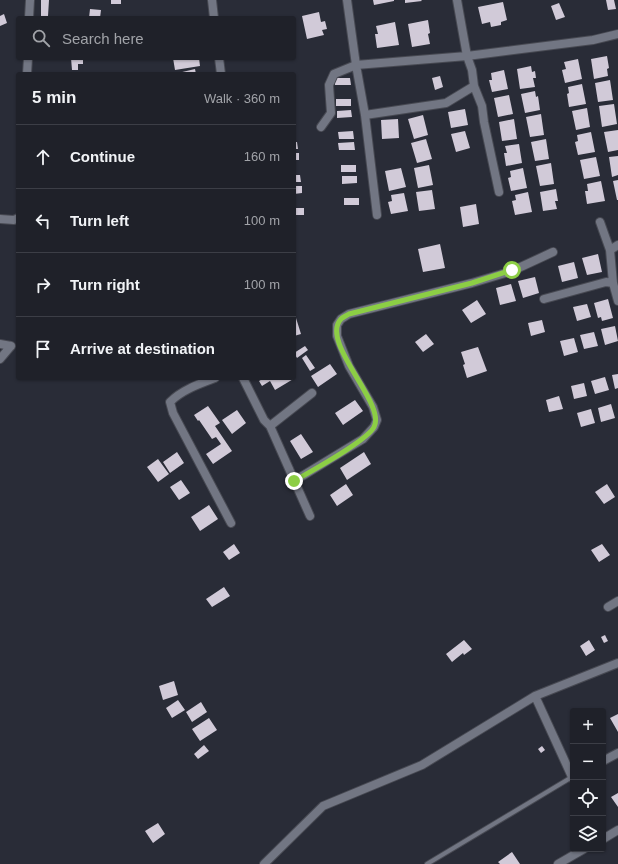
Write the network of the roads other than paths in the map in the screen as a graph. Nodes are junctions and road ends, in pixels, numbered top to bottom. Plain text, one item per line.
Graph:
1 (30, 0) edge
2 (212, 0) edge
3 (346, 0) edge
4 (457, 0) edge
5 (29, 16) edge
6 (214, 16) edge
7 (618, 34) edge
8 (467, 56) junction
9 (28, 60) edge
10 (219, 60) edge
11 (356, 65) junction
12 (27, 72) edge
13 (221, 72) edge
14 (474, 86) junction
15 (365, 115) junction
16 (321, 127) dead end
17 (500, 192) dead end
18 (377, 216) dead end
19 (0, 219) edge
20 (16, 219) edge
21 (600, 222) dead end
22 (618, 245) edge
23 (610, 250) junction
24 (553, 252) dead end
25 (613, 283) junction
26 (544, 299) dead end
27 (618, 301) edge
28 (0, 344) edge
29 (0, 359) edge
30 (197, 380) edge
31 (210, 380) edge
32 (244, 380) edge
33 (192, 387) junction
34 (312, 393) dead end
35 (270, 426) junction
36 (294, 481) junction
37 (310, 516) dead end
38 (231, 523) dead end
39 (618, 601) edge
40 (608, 607) dead end
41 (618, 663) edge
42 (535, 696) junction
43 (618, 753) edge
44 (606, 759) edge
45 (570, 771) edge
46 (570, 779) edge
47 (618, 830) edge
48 (606, 837) edge
49 (579, 852) edge
50 (264, 864) edge
51 (427, 864) edge
52 (558, 864) edge

1 - 5 street
2 - 6 street
3 - 11 street
4 - 8 street
7 - 8 street
8 - 11 street
8 - 14 street
9 - 12 street
10 - 13 street
11 - 15 street
11 - 16 street
14 - 15 street
14 - 17 street
15 - 18 street
19 - 20 street
21 - 23 street
22 - 23 street
23 - 25 street
24 - 36 street
25 - 26 street
25 - 27 street
28 - 29 street
30 - 33 street
31 - 33 street
32 - 35 street
33 - 38 street
34 - 35 street
35 - 36 street
36 - 37 street
39 - 40 street
41 - 42 street
42 - 45 street
42 - 50 street
43 - 44 street
46 - 51 lane
47 - 48 street
49 - 52 street

